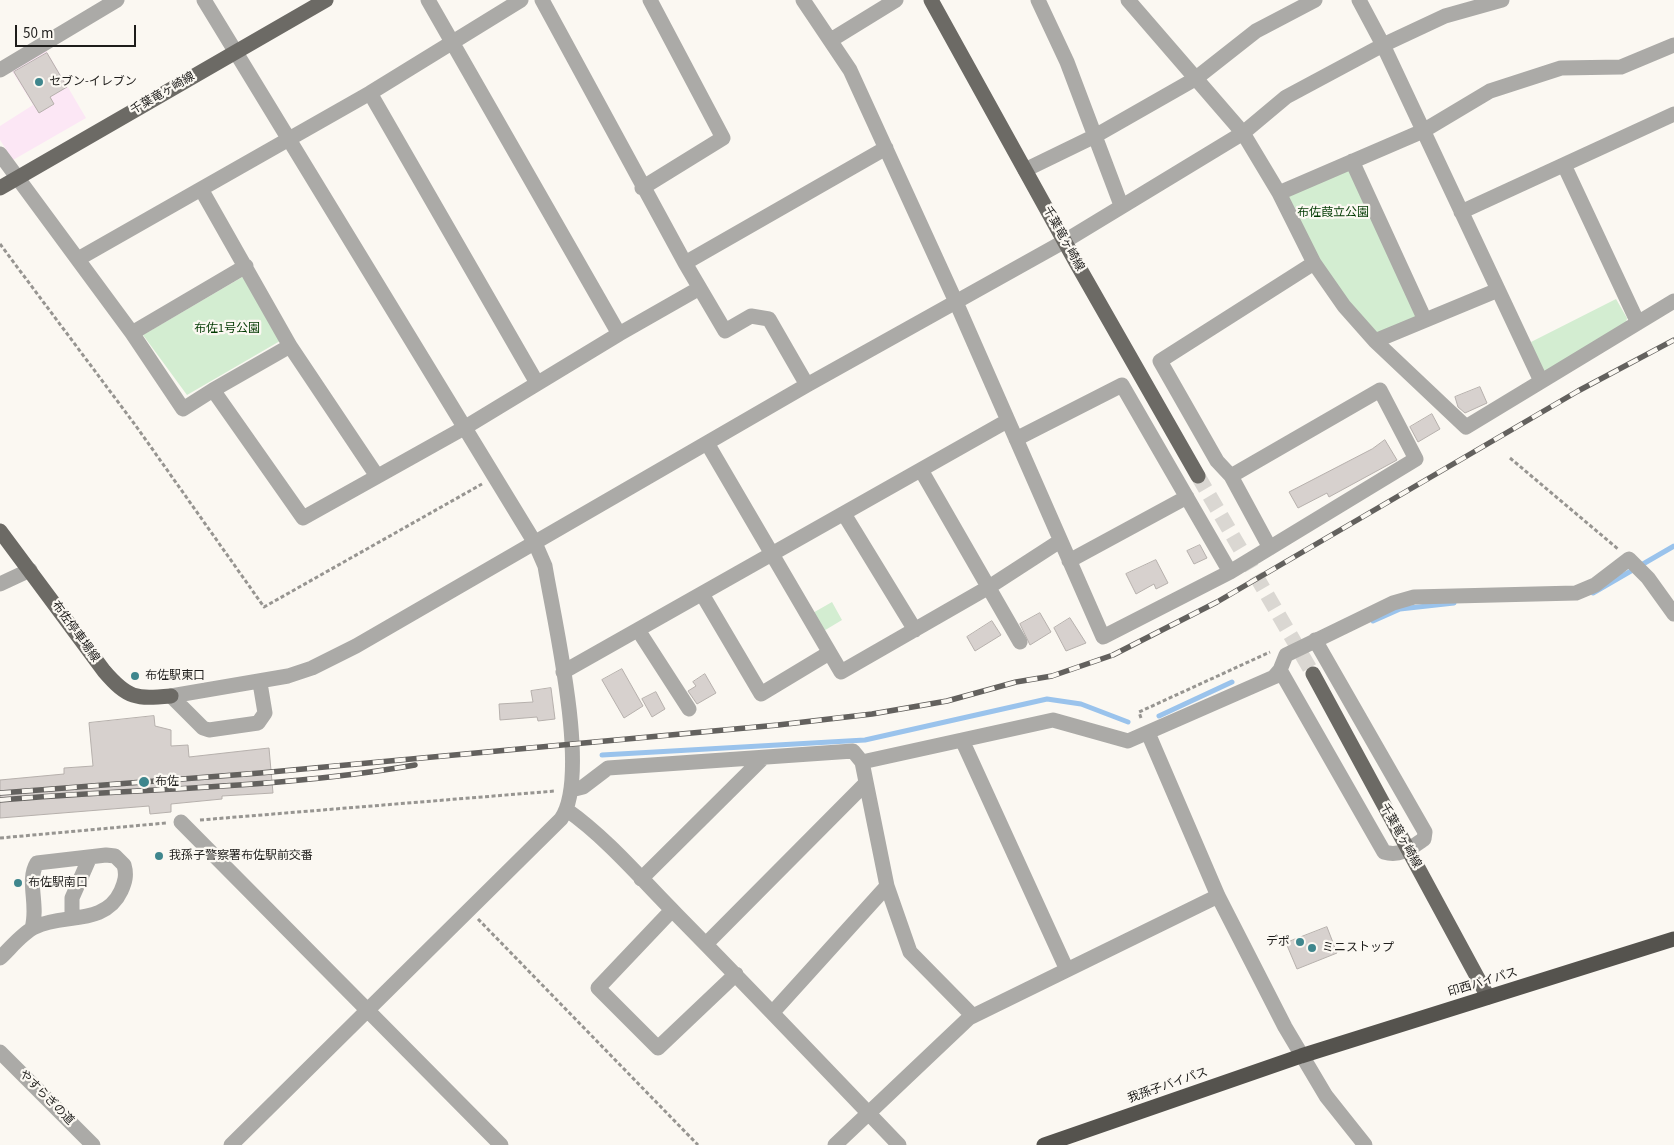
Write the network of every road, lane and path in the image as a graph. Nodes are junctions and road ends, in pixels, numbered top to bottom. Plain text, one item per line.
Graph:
1 (117, 0) edge
2 (204, 0) edge
3 (326, 0) edge
4 (428, 0) edge
5 (521, 0) edge
6 (542, 0) edge
7 (650, 0) edge
8 (803, 0) edge
9 (896, 0) edge
10 (932, 0) edge
11 (1038, 0) edge
12 (1315, 0) edge
13 (1359, 0) edge
14 (1502, 0) edge
15 (1134, 2) edge
16 (94, 5) edge
17 (831, 40) junction
18 (453, 43) junction
19 (1674, 45) edge
20 (1383, 46) junction
21 (235, 52) junction
22 (0, 70) edge
23 (1195, 79) junction
24 (370, 93) junction
25 (1674, 114) edge
26 (1423, 131) junction
27 (1243, 133) junction
28 (1095, 136) junction
29 (288, 139) junction
30 (886, 148) junction
31 (0, 154) edge
32 (1352, 161) junction
33 (1564, 165) junction
34 (1025, 170) junction
35 (16, 178) junction
36 (0, 188) edge
37 (642, 188) junction
38 (201, 189) junction
39 (1279, 193) junction
40 (1121, 205) junction
41 (1461, 212) junction
42 (1065, 241) junction
43 (0, 244) edge
44 (78, 259) junction
45 (685, 263) junction
46 (1314, 263) junction
47 (246, 266) junction
48 (698, 289) junction
49 (1498, 290) junction
50 (1674, 301) edge
51 (956, 302) junction
52 (1425, 320) junction
53 (1638, 323) junction
54 (132, 333) junction
55 (619, 334) junction
56 (1375, 341) junction
57 (290, 346) junction
58 (1542, 381) junction
59 (537, 383) junction
60 (807, 385) junction
61 (213, 390) junction
62 (1007, 421) junction
63 (464, 428) junction
64 (1016, 440) junction
65 (707, 443) junction
66 (1510, 458) dead end
67 (921, 470) junction
68 (377, 476) junction
69 (1198, 476) tunnel mouth
70 (1231, 476) junction
71 (494, 477) junction
72 (1187, 498) junction
73 (844, 514) junction
74 (0, 531) edge
75 (1060, 541) junction
76 (535, 543) junction
77 (1270, 548) junction
78 (772, 554) junction
79 (1630, 559) junction
80 (1069, 561) junction
81 (30, 570) junction
82 (1230, 572) junction
83 (0, 584) edge
84 (988, 587) junction
85 (702, 594) junction
86 (1674, 614) edge
87 (638, 630) junction
88 (915, 630) junction
89 (1315, 640) junction
90 (1020, 642) dead end
91 (1278, 648) dead end
92 (829, 653) junction
93 (1280, 670) junction
94 (563, 672) junction
95 (1313, 674) tunnel mouth
96 (260, 682) junction
97 (171, 696) junction
98 (689, 709) dead end
99 (1148, 733) junction
100 (962, 740) junction
101 (763, 758) junction
102 (862, 762) junction
103 (866, 783) junction
104 (571, 790) junction
105 (568, 810) junction
106 (181, 822) junction
107 (0, 838) edge
108 (1407, 850) junction
109 (90, 857) junction
110 (642, 879) junction
111 (887, 886) junction
112 (1218, 896) junction
113 (469, 909) junction
114 (672, 910) junction
115 (72, 918) junction
116 (32, 928) junction
117 (1674, 939) edge
118 (706, 944) junction
119 (0, 958) edge
120 (1067, 970) junction
121 (736, 974) junction
122 (1488, 997) junction
123 (367, 1009) junction
124 (772, 1012) junction
125 (973, 1016) junction
126 (0, 1052) edge
127 (1302, 1056) junction
128 (868, 1113) junction
129 (93, 1145) edge
130 (231, 1145) edge
131 (501, 1145) edge
132 (698, 1145) edge
133 (835, 1145) edge
134 (899, 1145) edge
135 (1044, 1145) edge
136 (1365, 1145) edge

1 - 16 street
2 - 21 street
3 - 21 main road, 千葉竜ヶ崎線
4 - 18 street
5 - 18 street
6 - 37 street
7 - 37 street
8 - 17 street
9 - 17 street
10 - 34 main road, 千葉竜ヶ崎線
11 - 28 street
12 - 23 street
13 - 20 street
14 - 20 street
15 - 23 street
16 - 22 street
17 - 30 street
18 - 24 street
18 - 55 street
19 - 26 street
20 - 26 street
20 - 27 street
21 - 29 street
21 - 35 main road, 千葉竜ヶ崎線
23 - 27 street
23 - 28 street
24 - 29 street
24 - 59 street
25 - 33 street
26 - 32 street
26 - 41 street
27 - 39 street
27 - 40 street
28 - 34 street
28 - 40 street
29 - 38 street
29 - 63 street
30 - 45 street
30 - 51 street
31 - 35 street
32 - 39 street
32 - 52 street
33 - 41 street
33 - 53 street
34 - 42 main road, 千葉竜ヶ崎線
35 - 36 main road, 千葉竜ヶ崎線
35 - 44 street
37 - 45 street
38 - 44 street
38 - 47 street
39 - 46 street
40 - 42 street
41 - 49 street
42 - 51 street
42 - 69 main road, 千葉竜ヶ崎線
43 - 71 path
44 - 54 street
45 - 48 street
46 - 56 street
46 - 70 street
47 - 54 street
47 - 57 street
48 - 55 street
48 - 60 street
49 - 52 street
49 - 58 street
50 - 53 street
51 - 60 street
51 - 62 street
52 - 56 street
53 - 58 street
54 - 61 street
55 - 59 street
56 - 58 street
57 - 61 street
57 - 68 street
59 - 63 street
60 - 65 street
61 - 68 street
62 - 64 street
62 - 67 street
63 - 68 street
63 - 71 street
64 - 72 street
64 - 75 street
65 - 76 street
65 - 78 street
66 - 79 path
67 - 73 street
67 - 84 street
70 - 77 street
70 - 77 street
71 - 76 street
72 - 80 street
72 - 82 street
73 - 78 street
73 - 88 street
74 - 81 main road, 布佐停車場線
75 - 80 street
75 - 84 street
76 - 94 street
76 - 96 street
77 - 82 street
78 - 85 street
78 - 92 street
79 - 86 street
79 - 89 street
80 - 82 street
81 - 83 street
81 - 97 main road, 布佐停車場線
84 - 88 street
84 - 90 street
85 - 87 street
85 - 92 street
87 - 94 street
87 - 98 street
88 - 92 street
89 - 93 street
89 - 108 street
91 - 99 path
93 - 99 street
93 - 108 street
94 - 104 street
95 - 108 main road, 千葉竜ヶ崎線
96 - 97 street
96 - 97 street
99 - 100 street
99 - 112 street
100 - 102 street
100 - 120 street
101 - 102 street
101 - 104 street
101 - 110 street
102 - 103 street
103 - 111 street
103 - 118 street
104 - 105 street
104 - 106 path
105 - 110 street
105 - 113 street
106 - 107 path
106 - 123 street
108 - 122 main road, 千葉竜ヶ崎線
109 - 115 street
109 - 115 street
109 - 116 street
110 - 114 street
111 - 124 street
111 - 125 street
112 - 120 street
112 - 127 street
113 - 123 street
113 - 132 path
114 - 118 street
114 - 121 street
115 - 116 street
116 - 119 street
117 - 122 highway, 印西バイパス
118 - 121 street
120 - 125 street
121 - 124 street
122 - 127 highway, 印西バイパス
123 - 130 street
123 - 131 street
124 - 128 street
125 - 128 street
126 - 129 street, やすらぎの道
127 - 135 highway, 我孫子バイパス
127 - 136 street
128 - 133 street
128 - 134 street

